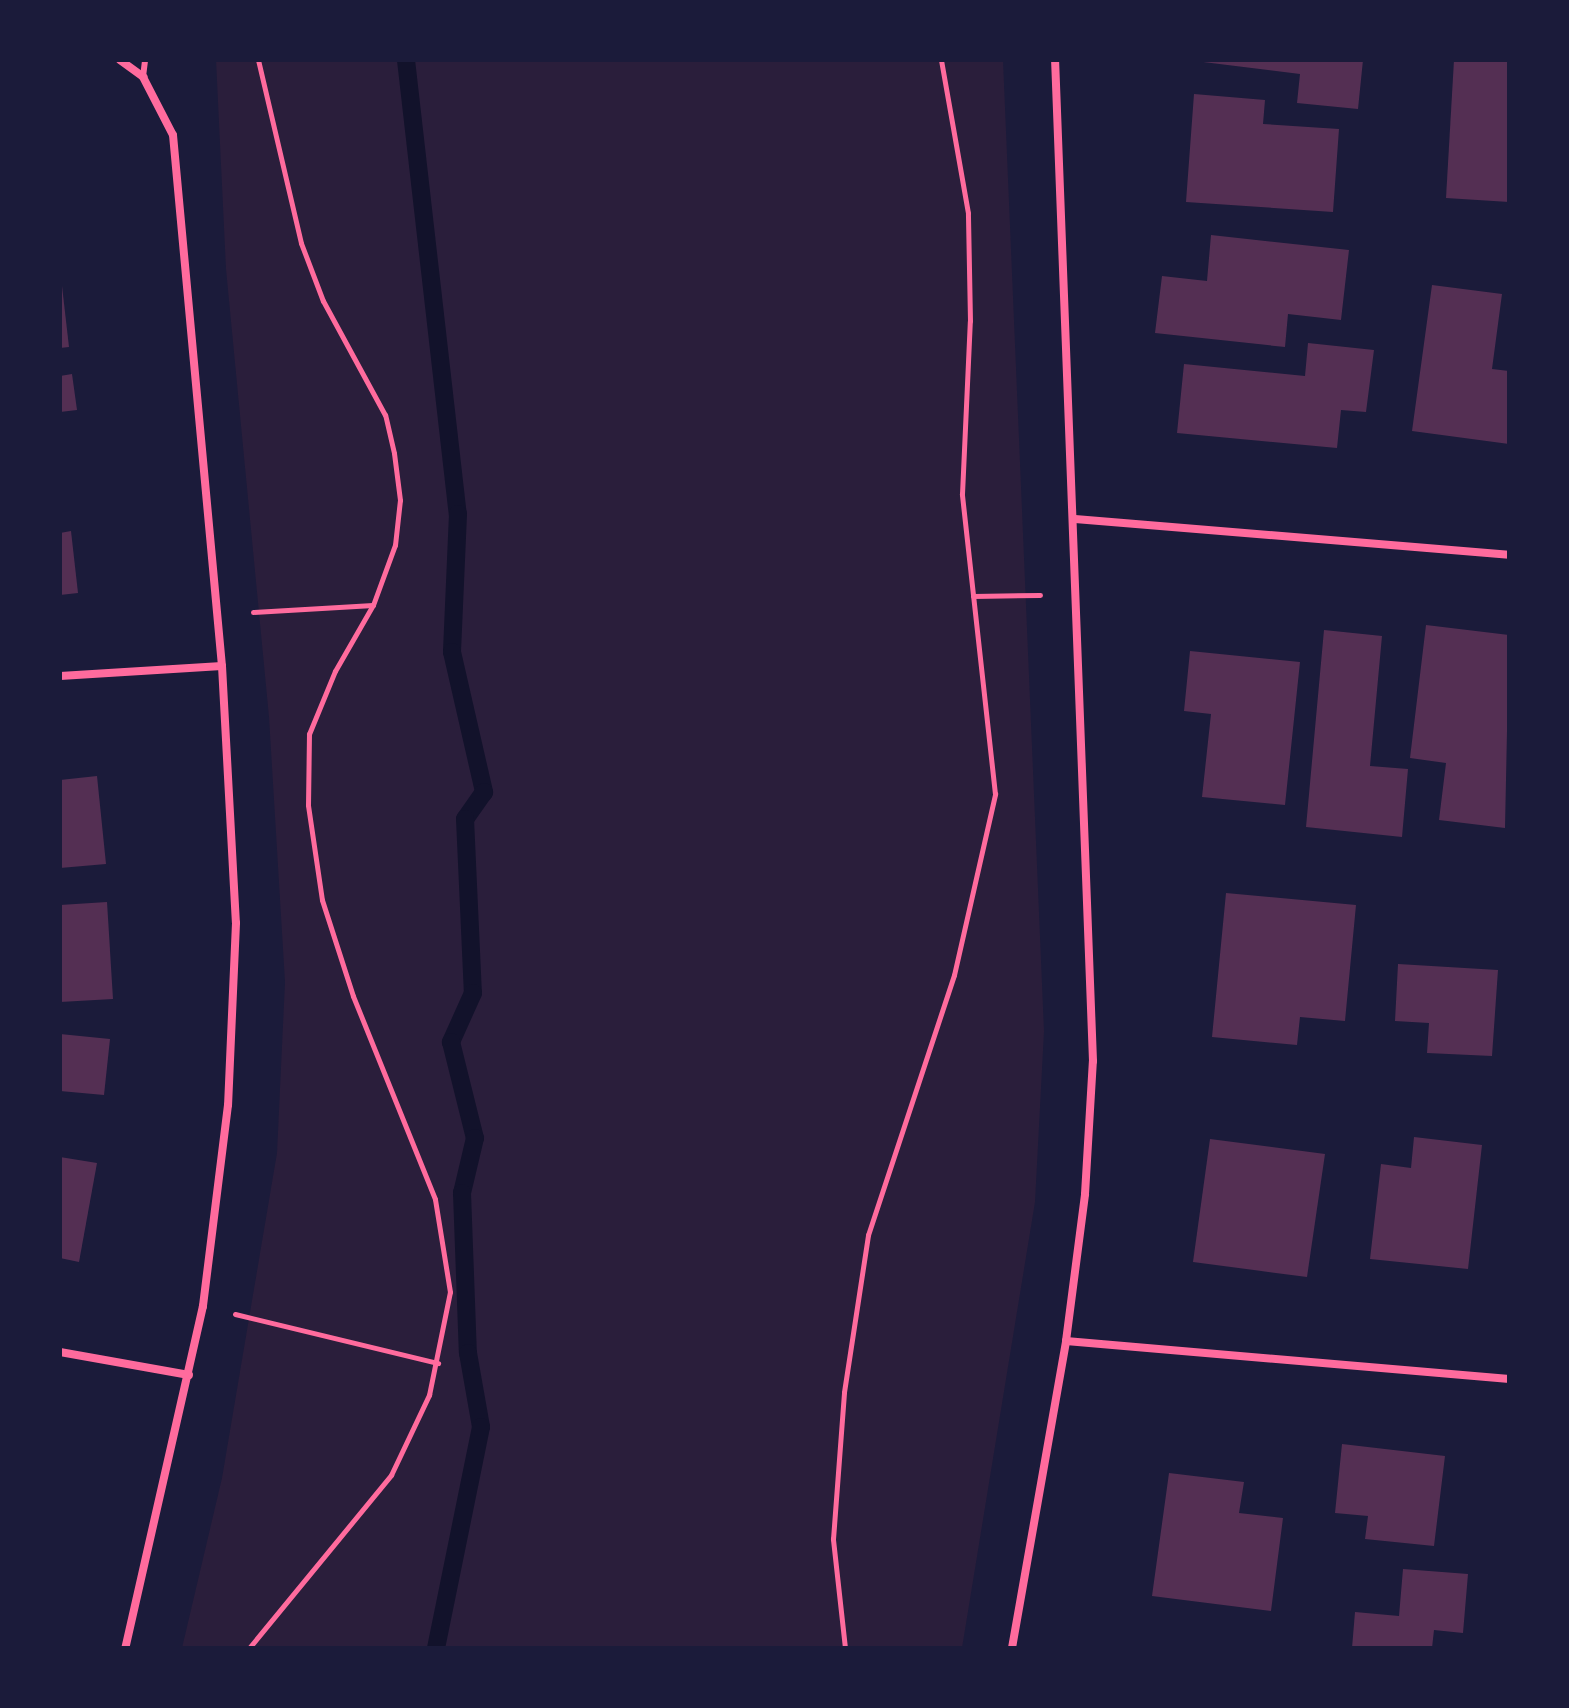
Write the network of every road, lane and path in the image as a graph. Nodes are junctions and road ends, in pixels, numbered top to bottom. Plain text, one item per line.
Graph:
1 (120, 60) edge
2 (145, 60) edge
3 (258, 60) edge
4 (941, 60) edge
5 (1055, 60) edge
6 (143, 77) junction
7 (1075, 519) junction
8 (1509, 555) edge
9 (1076, 595) junction
10 (973, 596) junction
11 (373, 605) junction
12 (216, 614) junction
13 (222, 666) junction
14 (60, 676) edge
15 (203, 1306) junction
16 (1066, 1341) junction
17 (60, 1352) edge
18 (438, 1363) junction
19 (189, 1375) junction
20 (1509, 1379) edge
21 (125, 1648) edge
22 (249, 1648) edge
23 (845, 1648) edge
24 (1012, 1648) edge

1 - 6 street
2 - 6 lane
3 - 11 path
4 - 10 path
5 - 7 street
6 - 12 street
7 - 8 street
7 - 9 street
9 - 10 path
9 - 16 street
10 - 23 path
11 - 12 path
11 - 18 path
12 - 13 street
13 - 14 street
13 - 15 street
15 - 18 path
15 - 19 street
16 - 20 street
16 - 24 street
17 - 19 street
18 - 22 path
19 - 21 street

